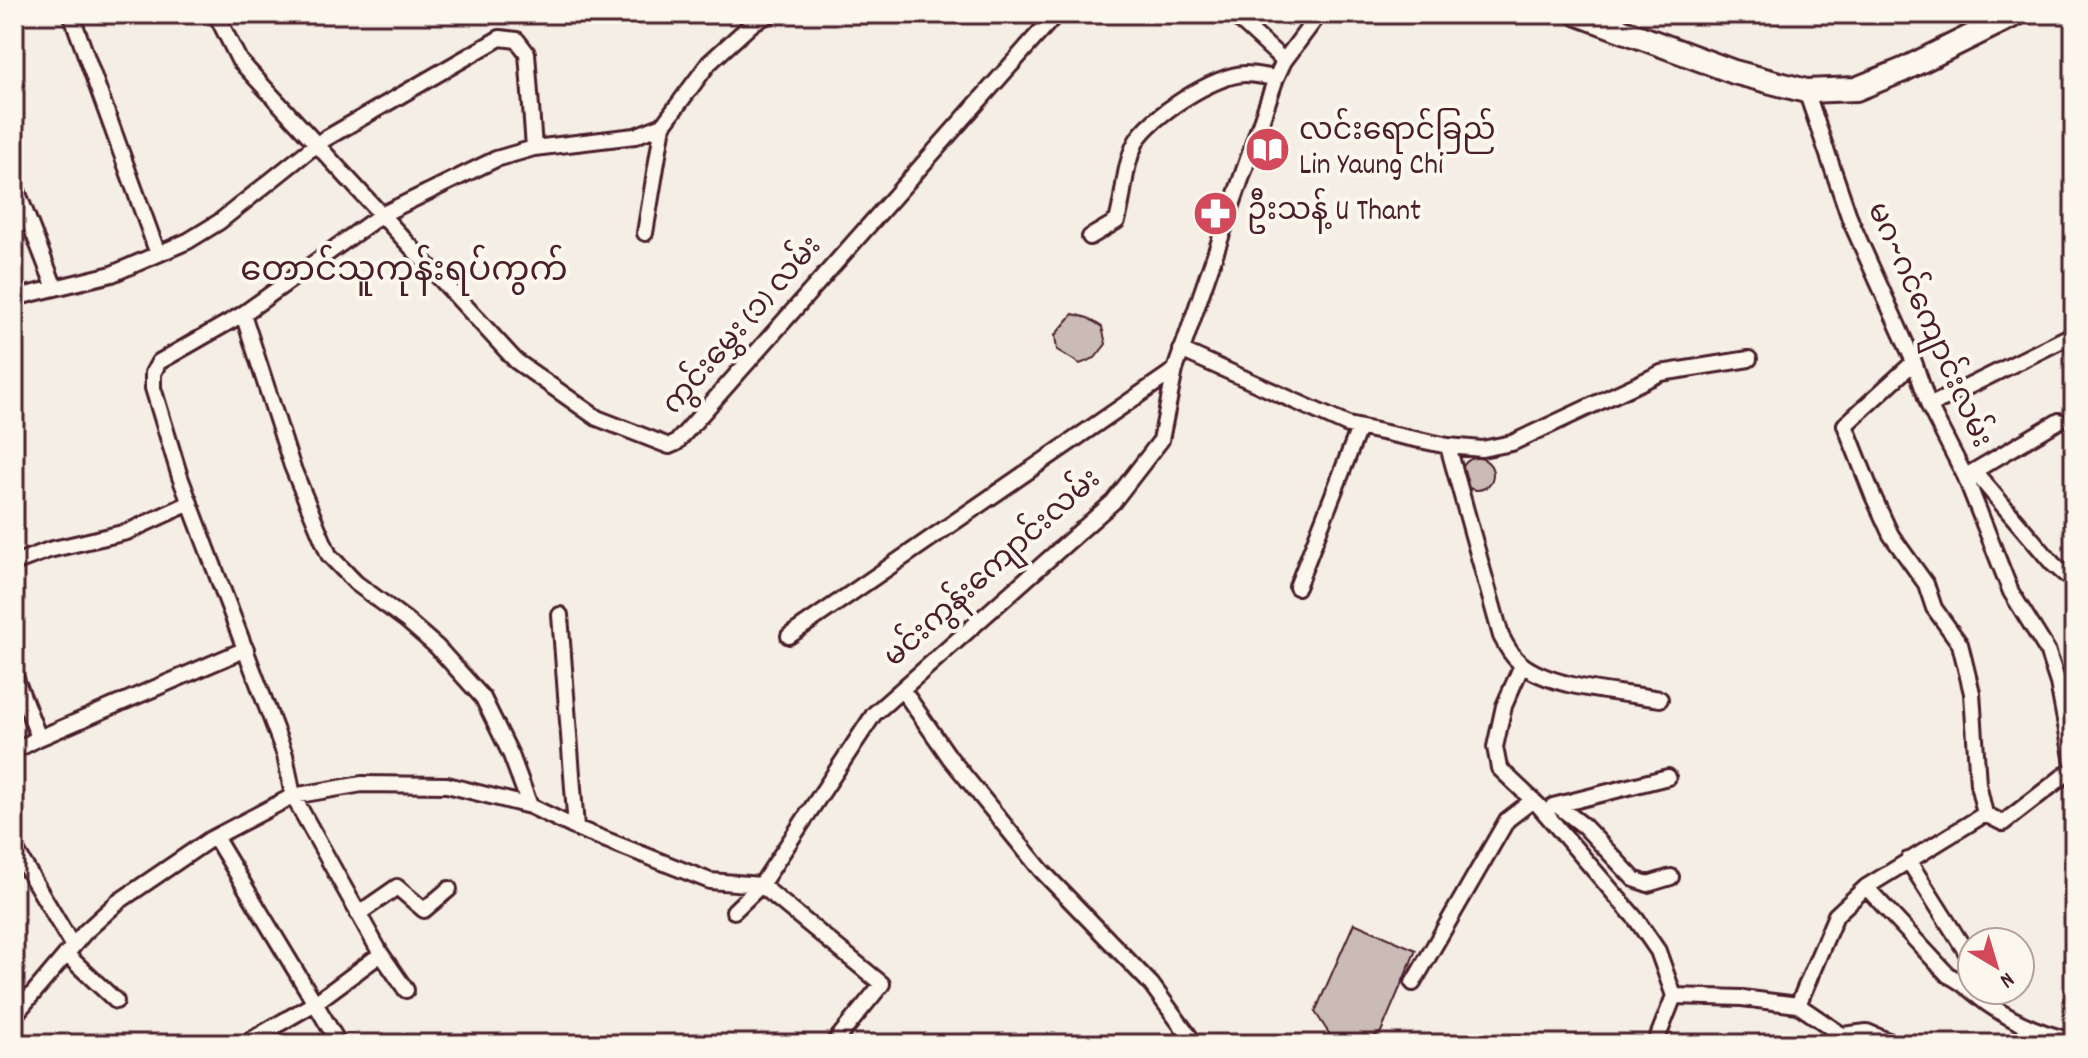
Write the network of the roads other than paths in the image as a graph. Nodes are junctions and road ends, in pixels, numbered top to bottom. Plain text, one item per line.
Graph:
1 (71, 14) edge
2 (216, 14) edge
3 (771, 14) edge
4 (1056, 14) edge
5 (1233, 14) edge
6 (1319, 14) edge
7 (1578, 14) edge
8 (2016, 14) edge
9 (1284, 61) junction
10 (1276, 78) junction
11 (1806, 91) junction
12 (663, 125) junction
13 (318, 143) junction
14 (534, 148) junction
15 (14, 183) edge
16 (381, 215) junction
17 (645, 233) dead end
18 (1090, 237) dead end
19 (158, 254) junction
20 (55, 288) junction
21 (14, 298) edge
22 (243, 314) junction
23 (2074, 334) edge
24 (1181, 350) junction
25 (1749, 359) dead end
26 (1914, 362) junction
27 (1175, 370) junction
28 (1929, 406) junction
29 (2059, 421) dead end
30 (1359, 428) junction
31 (1448, 446) junction
32 (1969, 474) junction
33 (190, 503) junction
34 (14, 563) edge
35 (2074, 582) edge
36 (1297, 587) dead end
37 (560, 615) dead end
38 (789, 636) dead end
39 (246, 649) junction
40 (1522, 665) junction
41 (14, 674) edge
42 (902, 689) junction
43 (1660, 699) dead end
44 (39, 738) junction
45 (14, 751) edge
46 (2072, 751) edge
47 (2074, 768) edge
48 (1668, 777) dead end
49 (293, 796) junction
50 (1536, 803) junction
51 (530, 806) junction
52 (1558, 806) junction
53 (1985, 814) junction
54 (576, 828) junction
55 (215, 837) junction
56 (14, 847) edge
57 (1908, 860) junction
58 (1671, 877) dead end
59 (761, 885) junction
60 (1866, 887) junction
61 (449, 889) dead end
62 (734, 911) dead end
63 (358, 914) junction
64 (1956, 936) edge
65 (69, 949) junction
66 (381, 954) junction
67 (1956, 975) edge
68 (1413, 983) dead end
69 (406, 990) dead end
70 (1674, 996) junction
71 (116, 1001) dead end
72 (315, 1003) junction
73 (1798, 1005) junction
74 (17, 1006) edge
75 (1991, 1006) edge
76 (2041, 1039) edge
77 (2074, 1041) edge
78 (244, 1044) edge
79 (339, 1044) edge
80 (833, 1044) edge
81 (1195, 1044) edge
82 (1655, 1044) edge
83 (1895, 1044) edge

1 - 19 street
2 - 13 street, ကွင်းမွှေး (၁) လမ်း
3 - 12 street
4 - 16 street, ကွင်းမွှေး (၁) လမ်း
5 - 9 street
6 - 9 street, မင်းကွန်းကျောင်းလမ်း
7 - 11 main road
8 - 11 main road
9 - 10 street, မင်းကွန်းကျောင်းလမ်း
10 - 18 street
10 - 24 street, မင်းကွန်းကျောင်းလမ်း
11 - 26 street, မဂ~ဂင်ကျောင်းလမ်း
12 - 14 street
12 - 17 street
13 - 14 street
13 - 16 street, ကွင်းမွှေး (၁) လမ်း
13 - 19 street
14 - 16 street
15 - 20 street
16 - 22 street
19 - 20 street
20 - 21 street
22 - 33 street
22 - 51 street
23 - 28 street
24 - 27 street, မင်းကွန်းကျောင်းလမ်း
24 - 30 street
25 - 31 street
26 - 28 street, မဂ~ဂင်ကျောင်းလမ်း
26 - 53 street
27 - 38 street
27 - 42 street, မင်းကွန်းကျောင်းလမ်း
28 - 32 street, မဂ~ဂင်ကျောင်းလမ်း
29 - 32 street
30 - 31 street
30 - 36 street
31 - 40 street
32 - 35 street, မဂ~ဂင်ကျောင်းလမ်း
32 - 46 street
33 - 34 street
33 - 39 street
37 - 54 street
39 - 44 street
39 - 49 street
40 - 43 street
40 - 50 street
41 - 44 street
42 - 59 street, မင်းကွန်းကျောင်းလမ်း
42 - 81 street
44 - 45 street
46 - 47 street
47 - 53 street
48 - 52 street
49 - 51 street
49 - 55 street
49 - 63 street
50 - 52 street
50 - 68 street
50 - 70 street
51 - 54 street
52 - 58 street
53 - 57 street
54 - 59 street
55 - 65 street
55 - 72 street
56 - 65 street
57 - 60 street
57 - 64 street
59 - 62 street, မင်းကွန်းကျောင်းလမ်း
59 - 80 street
60 - 67 street
60 - 73 street
61 - 63 street
63 - 66 street
65 - 71 street
65 - 74 street
66 - 69 street
66 - 72 street
70 - 73 street
70 - 82 street
72 - 78 street
72 - 79 street
73 - 83 street
75 - 76 street
76 - 77 street

